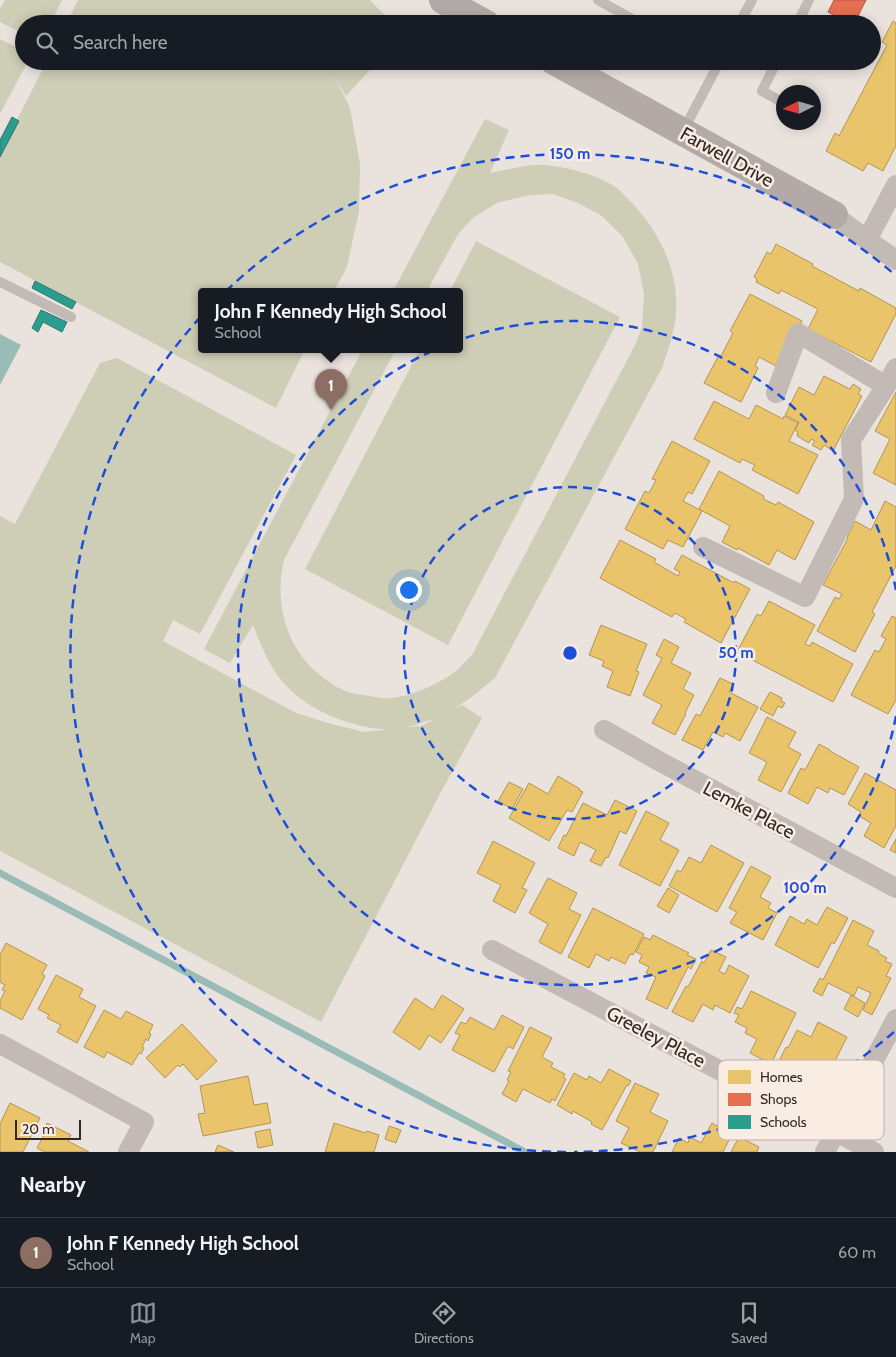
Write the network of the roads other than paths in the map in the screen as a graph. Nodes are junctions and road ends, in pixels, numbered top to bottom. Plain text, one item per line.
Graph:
1 (443, 0) edge
2 (598, 0) edge
3 (752, 0) edge
4 (809, 0) edge
5 (609, 3) edge
6 (470, 15) edge
7 (627, 15) edge
8 (744, 15) edge
9 (802, 15) edge
10 (570, 70) edge
11 (713, 70) edge
12 (772, 70) edge
13 (776, 99) edge
14 (682, 132) junction
15 (896, 186) edge
16 (834, 215) joint
17 (867, 240) junction
18 (896, 260) edge
19 (0, 282) edge
20 (71, 318) dead end
21 (896, 368) edge
22 (886, 386) junction
23 (776, 393) dead end
24 (703, 547) dead end
25 (604, 730) dead end
26 (896, 888) edge
27 (492, 950) dead end
28 (896, 1018) edge
29 (0, 1044) edge
30 (874, 1060) edge
31 (718, 1070) edge
32 (832, 1140) edge
33 (851, 1140) edge
34 (128, 1152) edge
35 (825, 1152) edge
36 (874, 1152) edge

1 - 6 street
2 - 5 lane
3 - 8 lane
4 - 9 lane
5 - 7 lane
10 - 14 street, Farwell Drive
11 - 14 lane
12 - 13 lane
14 - 16 street, Farwell Drive
15 - 17 street
16 - 17 street, Farwell Drive
17 - 18 street, Farwell Drive
19 - 20 lane
21 - 22 street
22 - 23 street
22 - 24 street
25 - 26 street, Lemke Place
27 - 31 street, Greeley Place
28 - 30 street
29 - 34 street
32 - 35 street
33 - 36 street, Greeley Place

